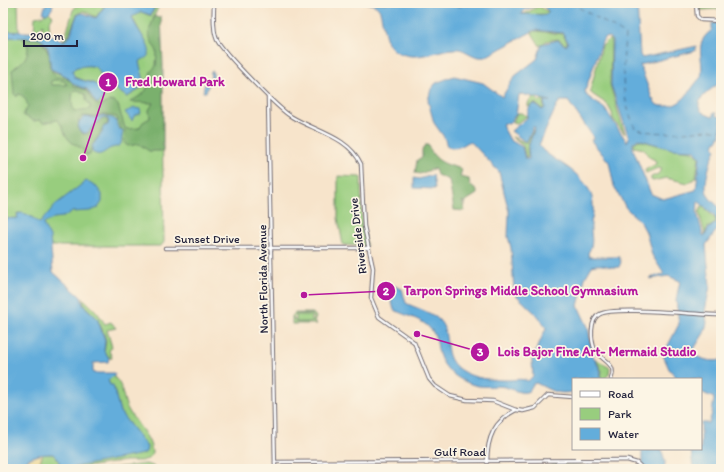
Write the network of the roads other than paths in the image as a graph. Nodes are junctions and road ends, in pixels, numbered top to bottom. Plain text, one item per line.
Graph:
1 (214, 3) edge
2 (696, 3) edge
3 (721, 21) edge
4 (268, 96) junction
5 (274, 101) junction
6 (269, 105) junction
7 (165, 248) dead end
8 (271, 248) junction
9 (369, 248) junction
10 (721, 315) edge
11 (611, 378) edge
12 (572, 397) edge
13 (516, 410) junction
14 (275, 462) junction
15 (487, 462) junction
16 (275, 469) edge
17 (643, 469) edge

1 - 4 street, Riverside Drive
2 - 3 street
4 - 5 street, Riverside Drive
4 - 6 street, North Florida Avenue
5 - 6 street
5 - 9 street, Riverside Drive
6 - 8 street, North Florida Avenue
7 - 8 street, Sunset Drive
8 - 9 street, Sunset Drive
8 - 14 street, North Florida Avenue
9 - 13 street, Riverside Drive
10 - 11 street
12 - 13 street, Riverside Drive
13 - 15 street
14 - 15 street, Gulf Road
14 - 16 street, North Florida Avenue
15 - 17 street, Gulf Road

